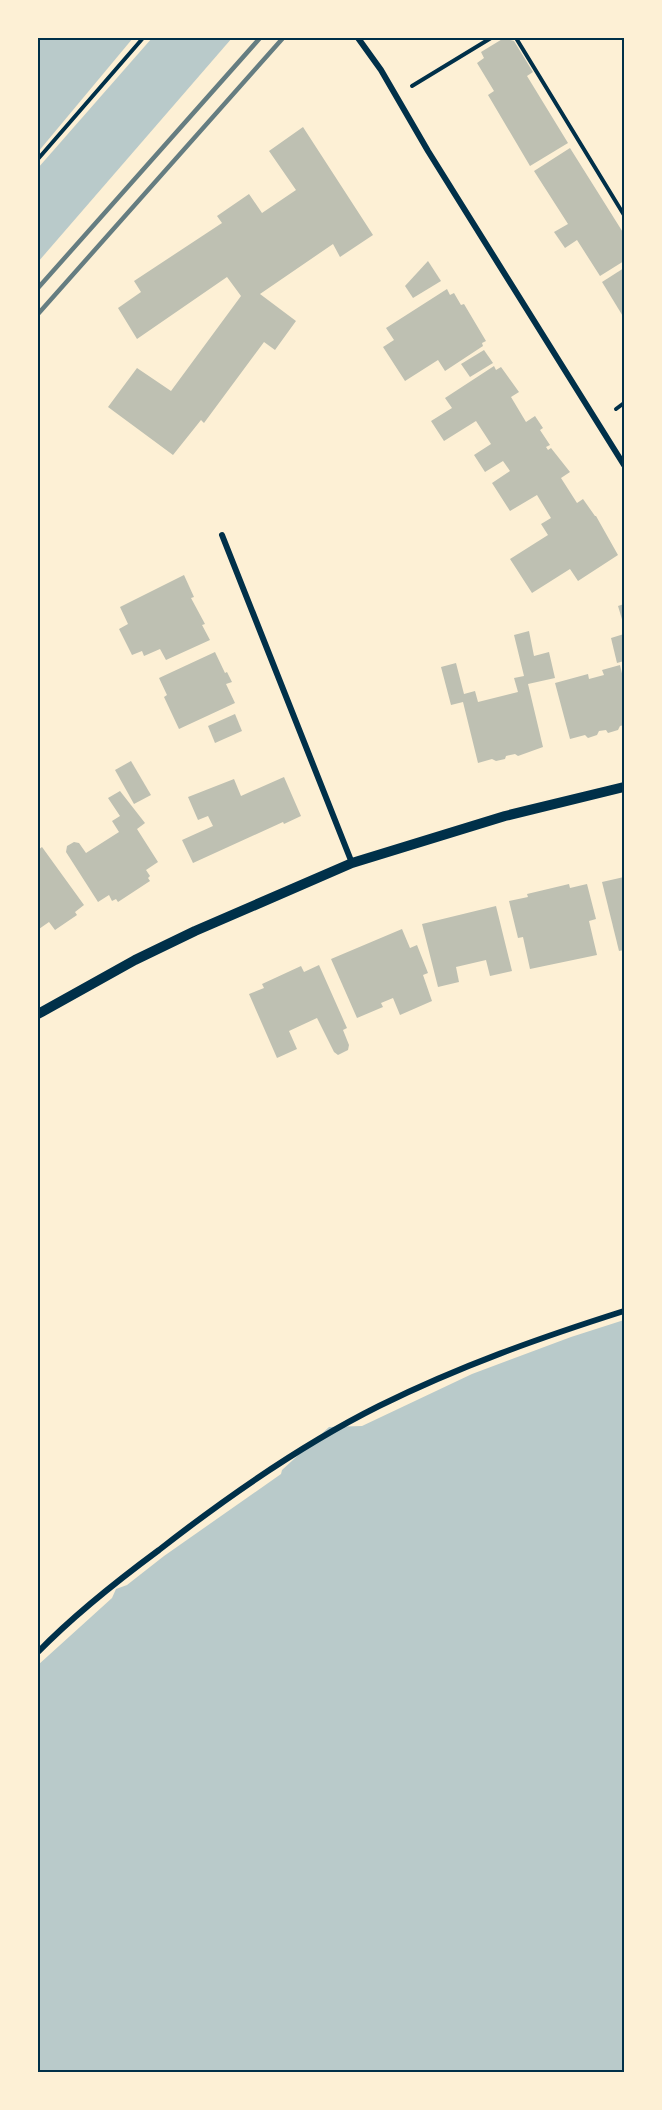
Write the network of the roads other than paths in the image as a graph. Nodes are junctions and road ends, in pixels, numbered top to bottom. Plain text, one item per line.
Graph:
1 (358, 38) edge
2 (624, 465) edge
3 (222, 535) dead end
4 (624, 788) edge
5 (352, 863) junction
6 (38, 1014) edge
7 (624, 1311) edge
8 (38, 1652) edge

1 - 2 street
3 - 5 street
4 - 5 street
5 - 6 street
7 - 8 street

